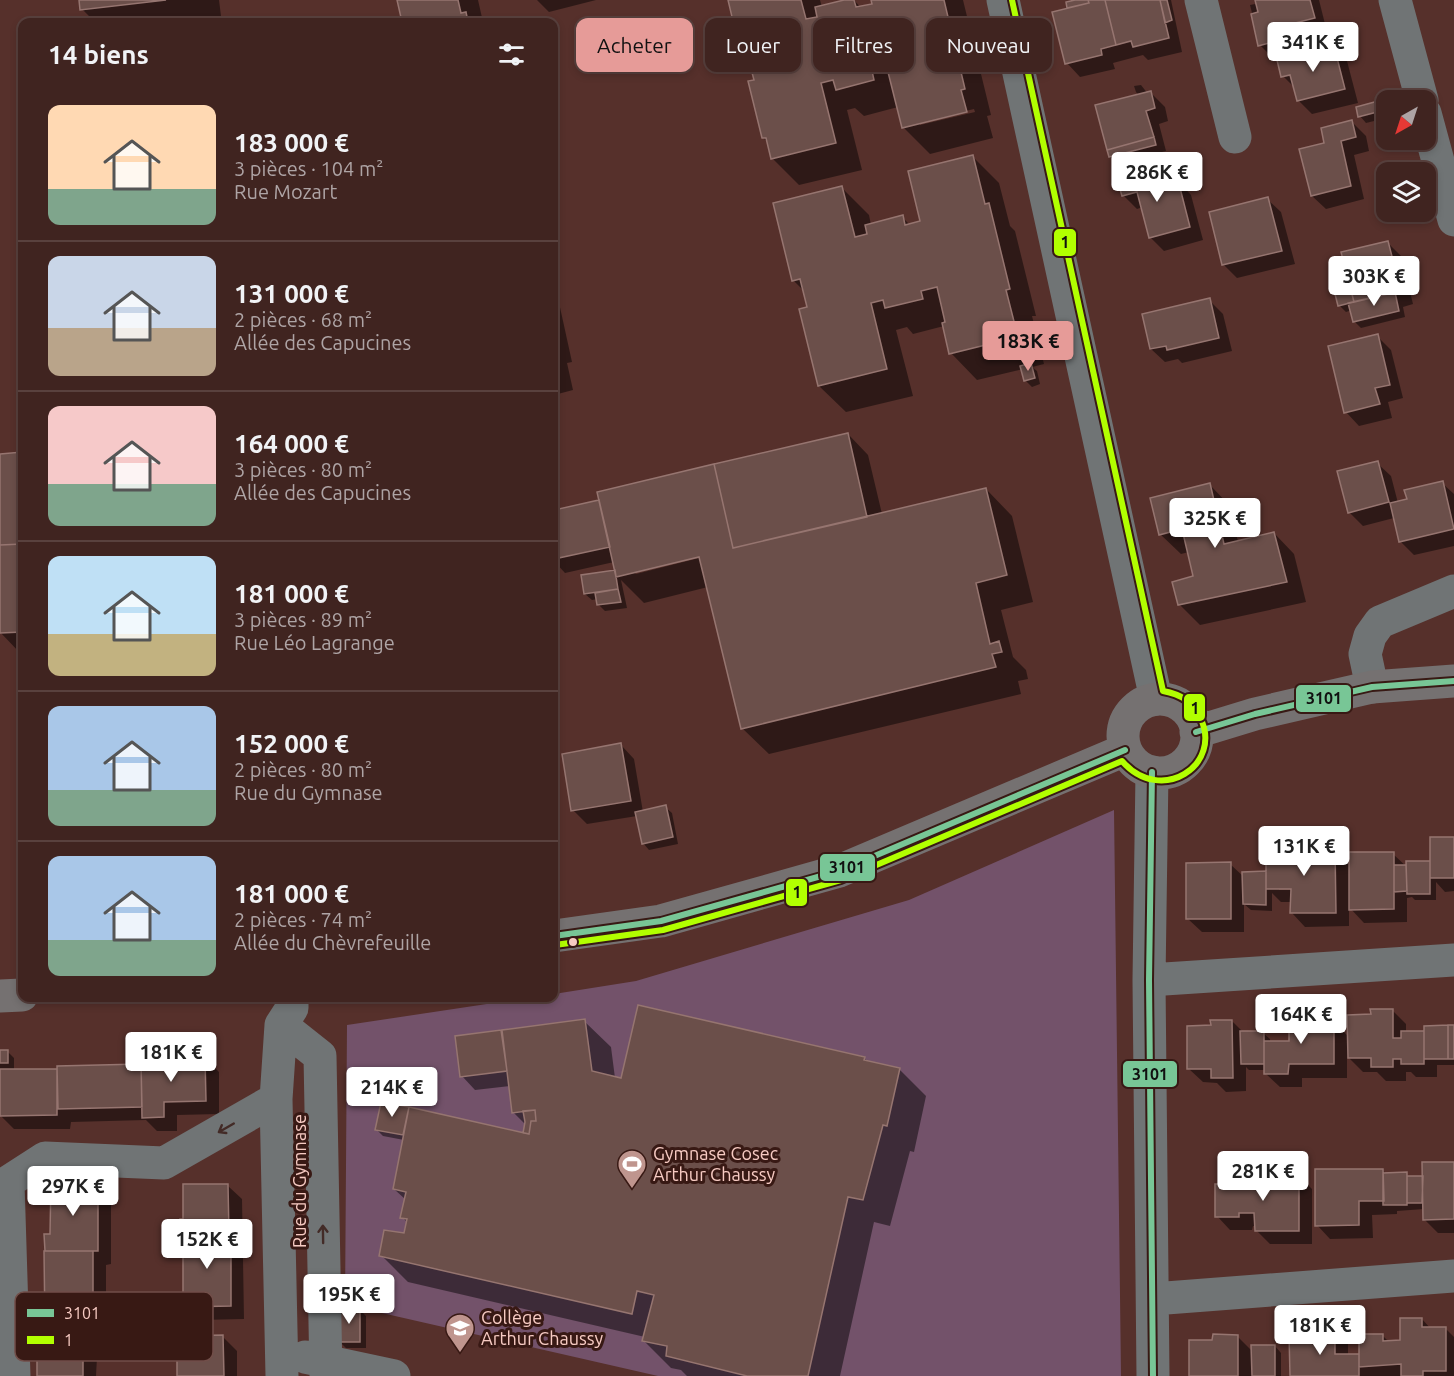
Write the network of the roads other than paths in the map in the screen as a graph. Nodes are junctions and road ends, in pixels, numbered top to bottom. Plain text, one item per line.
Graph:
1 (1003, 0) edge
2 (1201, 0) edge
3 (1395, 0) edge
4 (1419, 90) edge
5 (1235, 137) dead end
6 (1435, 150) edge
7 (1454, 220) edge
8 (1454, 591) edge
9 (1454, 681) edge
10 (1372, 687) junction
11 (1156, 699) junction
12 (1196, 732) junction
13 (1125, 750) junction
14 (1152, 772) junction
15 (558, 935) edge
16 (1454, 960) edge
17 (1149, 980) junction
18 (18, 995) edge
19 (0, 996) edge
20 (286, 1011) edge
21 (276, 1099) junction
22 (1454, 1276) edge
23 (1153, 1299) junction
24 (304, 1367) edge
25 (14, 1376) edge
26 (394, 1376) edge
27 (1153, 1376) edge

1 - 11 street
2 - 5 street
3 - 4 street
6 - 7 street
8 - 10 street
9 - 10 main road
10 - 12 main road
11 - 12 main road
11 - 13 main road
12 - 14 main road
13 - 14 main road
13 - 15 main road
14 - 17 street
16 - 17 street
17 - 23 street
18 - 19 main road
20 - 21 street, Rue du Gymnase
24 -> 20 street, Rue du Gymnase
21 - 24 street, Rue du Gymnase
21 -> 25 street
22 - 23 street
23 - 27 street
24 - 26 street

